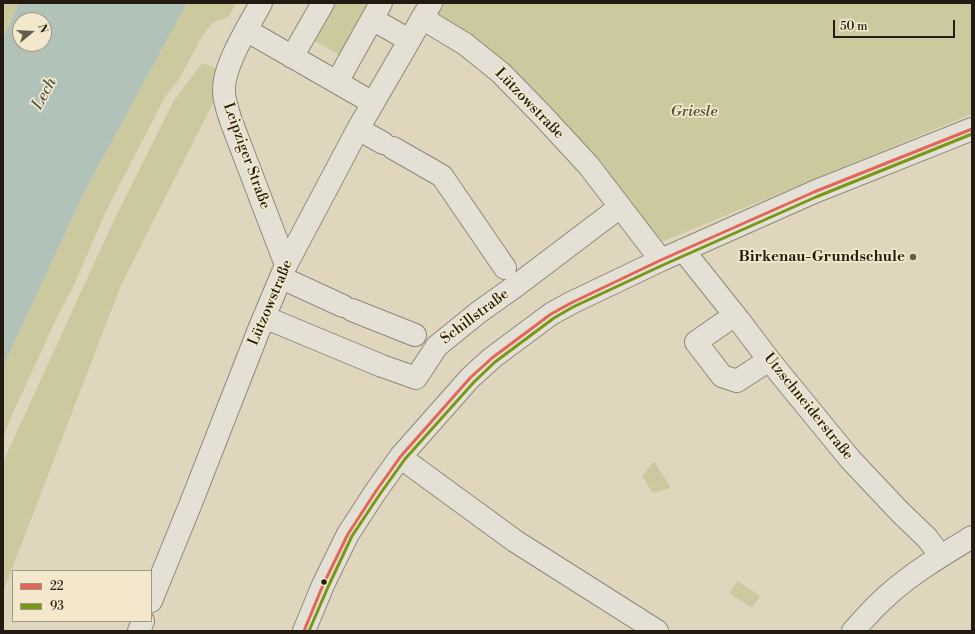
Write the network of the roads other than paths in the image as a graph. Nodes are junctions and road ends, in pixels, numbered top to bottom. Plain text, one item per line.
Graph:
1 (261, 3) edge
2 (323, 3) edge
3 (377, 11) edge
4 (426, 11) edge
5 (246, 30) junction
6 (409, 40) junction
7 (292, 57) junction
8 (337, 82) junction
9 (373, 103) junction
10 (972, 129) edge
11 (358, 130) junction
12 (620, 207) junction
13 (683, 250) junction
14 (661, 260) junction
15 (284, 272) junction
16 (511, 276) junction
17 (735, 315) junction
18 (264, 317) junction
19 (425, 341) junction
20 (769, 360) junction
21 (401, 456) junction
22 (972, 537) edge
23 (942, 556) junction
24 (152, 599) edge
25 (304, 631) edge
26 (657, 631) edge
27 (853, 631) edge

1 - 5 street, Leipziger Straße
2 - 7 street
3 - 6 street
3 - 8 street
4 - 6 street, Lützowstraße
4 - 12 street, Lützowstraße
5 - 7 street
5 - 15 street, Leipziger Straße
6 - 9 street, Lützowstraße
7 - 8 street
8 - 9 street
9 - 11 street, Lützowstraße
10 - 13 street
11 - 15 street, Lützowstraße
11 - 16 street
12 - 14 street
12 - 16 street, Schillstraße
13 - 14 street
13 - 17 street, Utzschneiderstraße
14 - 21 street
15 - 18 street, Lützowstraße
15 - 19 street
16 - 19 street, Schillstraße
17 - 20 street, Utzschneiderstraße
17 - 20 street
18 - 19 street, Schillstraße
18 - 24 street, Lützowstraße
20 - 23 street, Utzschneiderstraße
21 - 25 street
21 - 26 street
22 - 23 street
23 - 27 street

